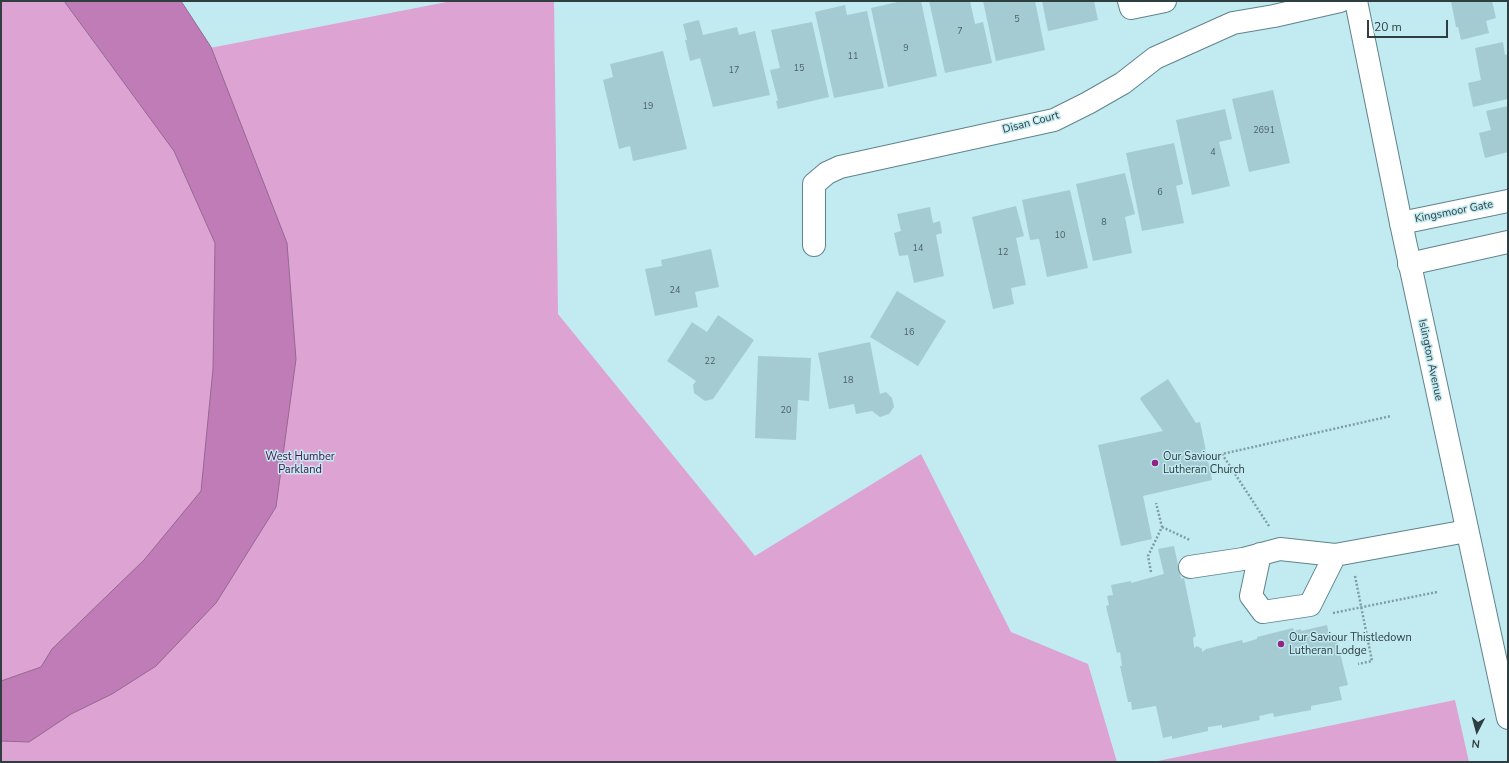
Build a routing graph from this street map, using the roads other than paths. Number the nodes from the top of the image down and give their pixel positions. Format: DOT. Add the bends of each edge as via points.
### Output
graph roads {
  1 [pos="1129,1"];
  2 [pos="1165,1"];
  3 [pos="1340,1"];
  4 [pos="1356,1"];
  5 [pos="1508,201"];
  6 [pos="1401,223"];
  7 [pos="1508,242"];
  8 [pos="814,245"];
  9 [pos="1410,264"];
  10 [pos="1468,531"];
  11 [pos="1343,553"];
  12 [pos="1260,554"];
  13 [pos="1190,567"];
  14 [pos="1508,718"];
  1 -- 2 [label="street" via="1131,8"];
  3 -- 8 [label="street, Disan Court" via="1233,23 1155,58 1123,83 1054,120 840,167 827,173 814,184"];
  4 -- 6 [label="street, Islington Avenue"];
  5 -- 6 [label="street, Kingsmoor Gate"];
  6 -- 9 [label="street, Islington Avenue"];
  7 -- 9 [label="street"];
  9 -- 10 [label="street, Islington Avenue"];
  10 -- 11 [label="street"];
  10 -- 14 [label="street, Islington Avenue"];
  11 -- 12 [label="street" via="1280,549"];
  11 -- 12 [label="street" via="1310,605 1263,612 1252,596"];
  12 -- 13 [label="street"];
}
